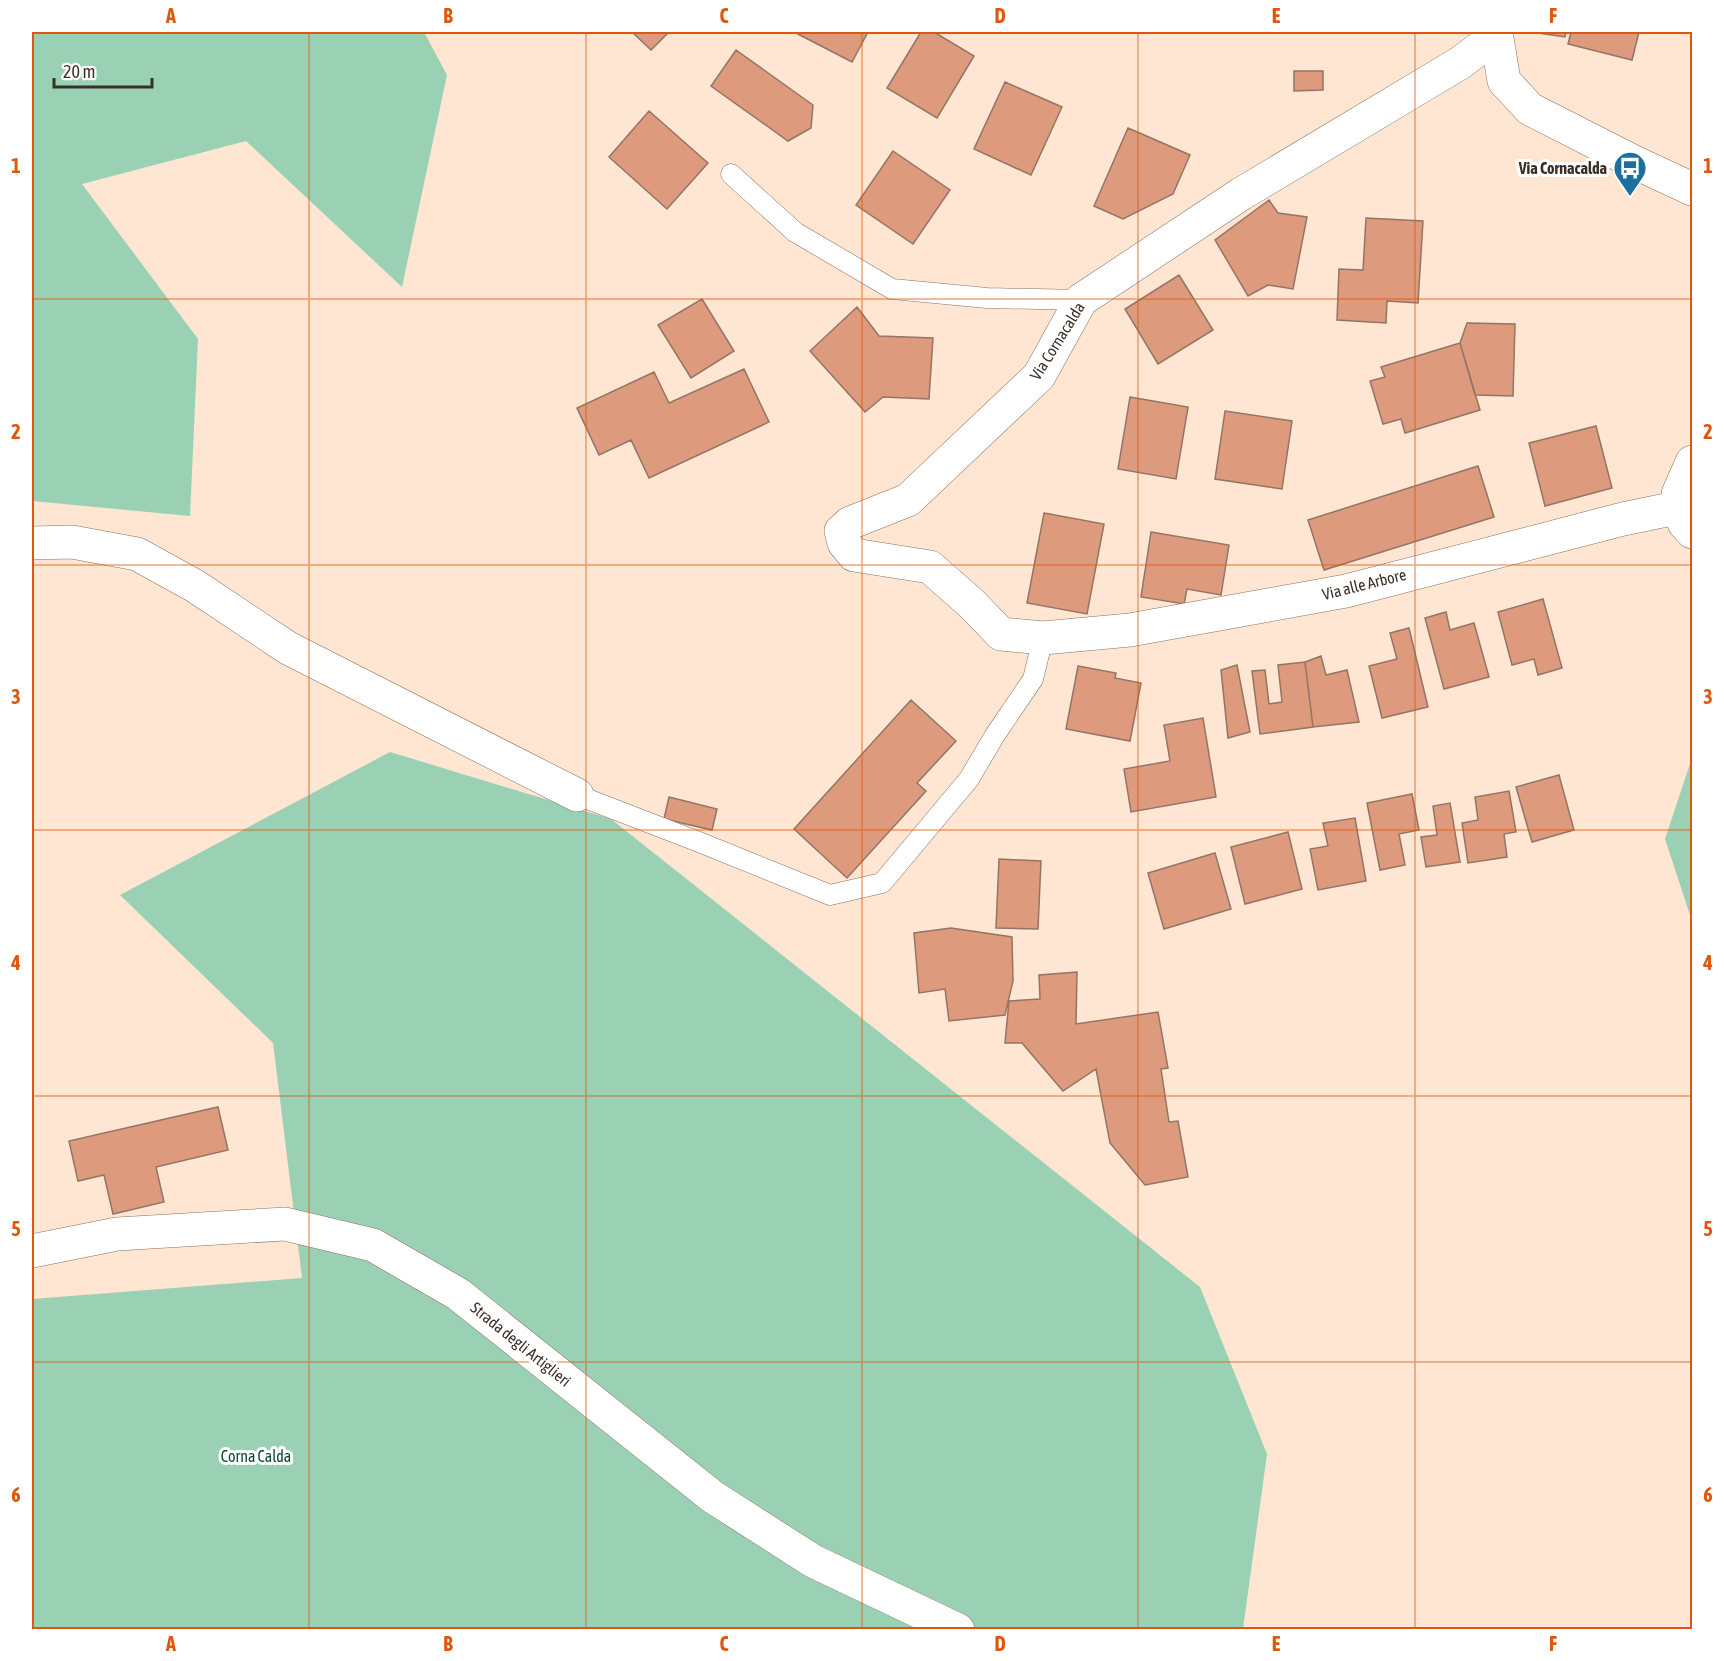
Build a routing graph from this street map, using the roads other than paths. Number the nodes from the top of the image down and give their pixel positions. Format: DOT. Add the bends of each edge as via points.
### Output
graph roads {
  1 [pos="1496,34"];
  2 [pos="731,174"];
  3 [pos="1692,189"];
  4 [pos="1081,300"];
  5 [pos="1692,462"];
  6 [pos="1687,519"];
  7 [pos="32,543"];
  8 [pos="1043,638"];
  9 [pos="577,795"];
  10 [pos="32,1251"];
  11 [pos="958,1629"];
  1 -- 3 [label="street" via="1504,81 1530,109"];
  1 -- 4 [label="street, Via Cornacalda" via="1460,63 1240,194"];
  2 -- 4 [label="lane" via="795,231 892,289 987,298"];
  4 -- 8 [label="street, Via Cornacalda" via="1031,384 908,500 850,523 841,531 844,543 854,555 930,567 1001,634"];
  5 -- 6 [label="street" via="1678,494"];
  6 -- 8 [label="street, Via alle Arbore" via="1623,519 1346,591 1130,630"];
  7 -- 9 [label="street" via="72,542 137,554 195,586 288,648"];
  8 -- 9 [label="lane" via="1033,679 969,779 882,883 830,895"];
  10 -- 11 [label="street, Strada degli Artiglieri" via="117,1234 285,1224 373,1245 458,1294 712,1497 813,1561"];
}
